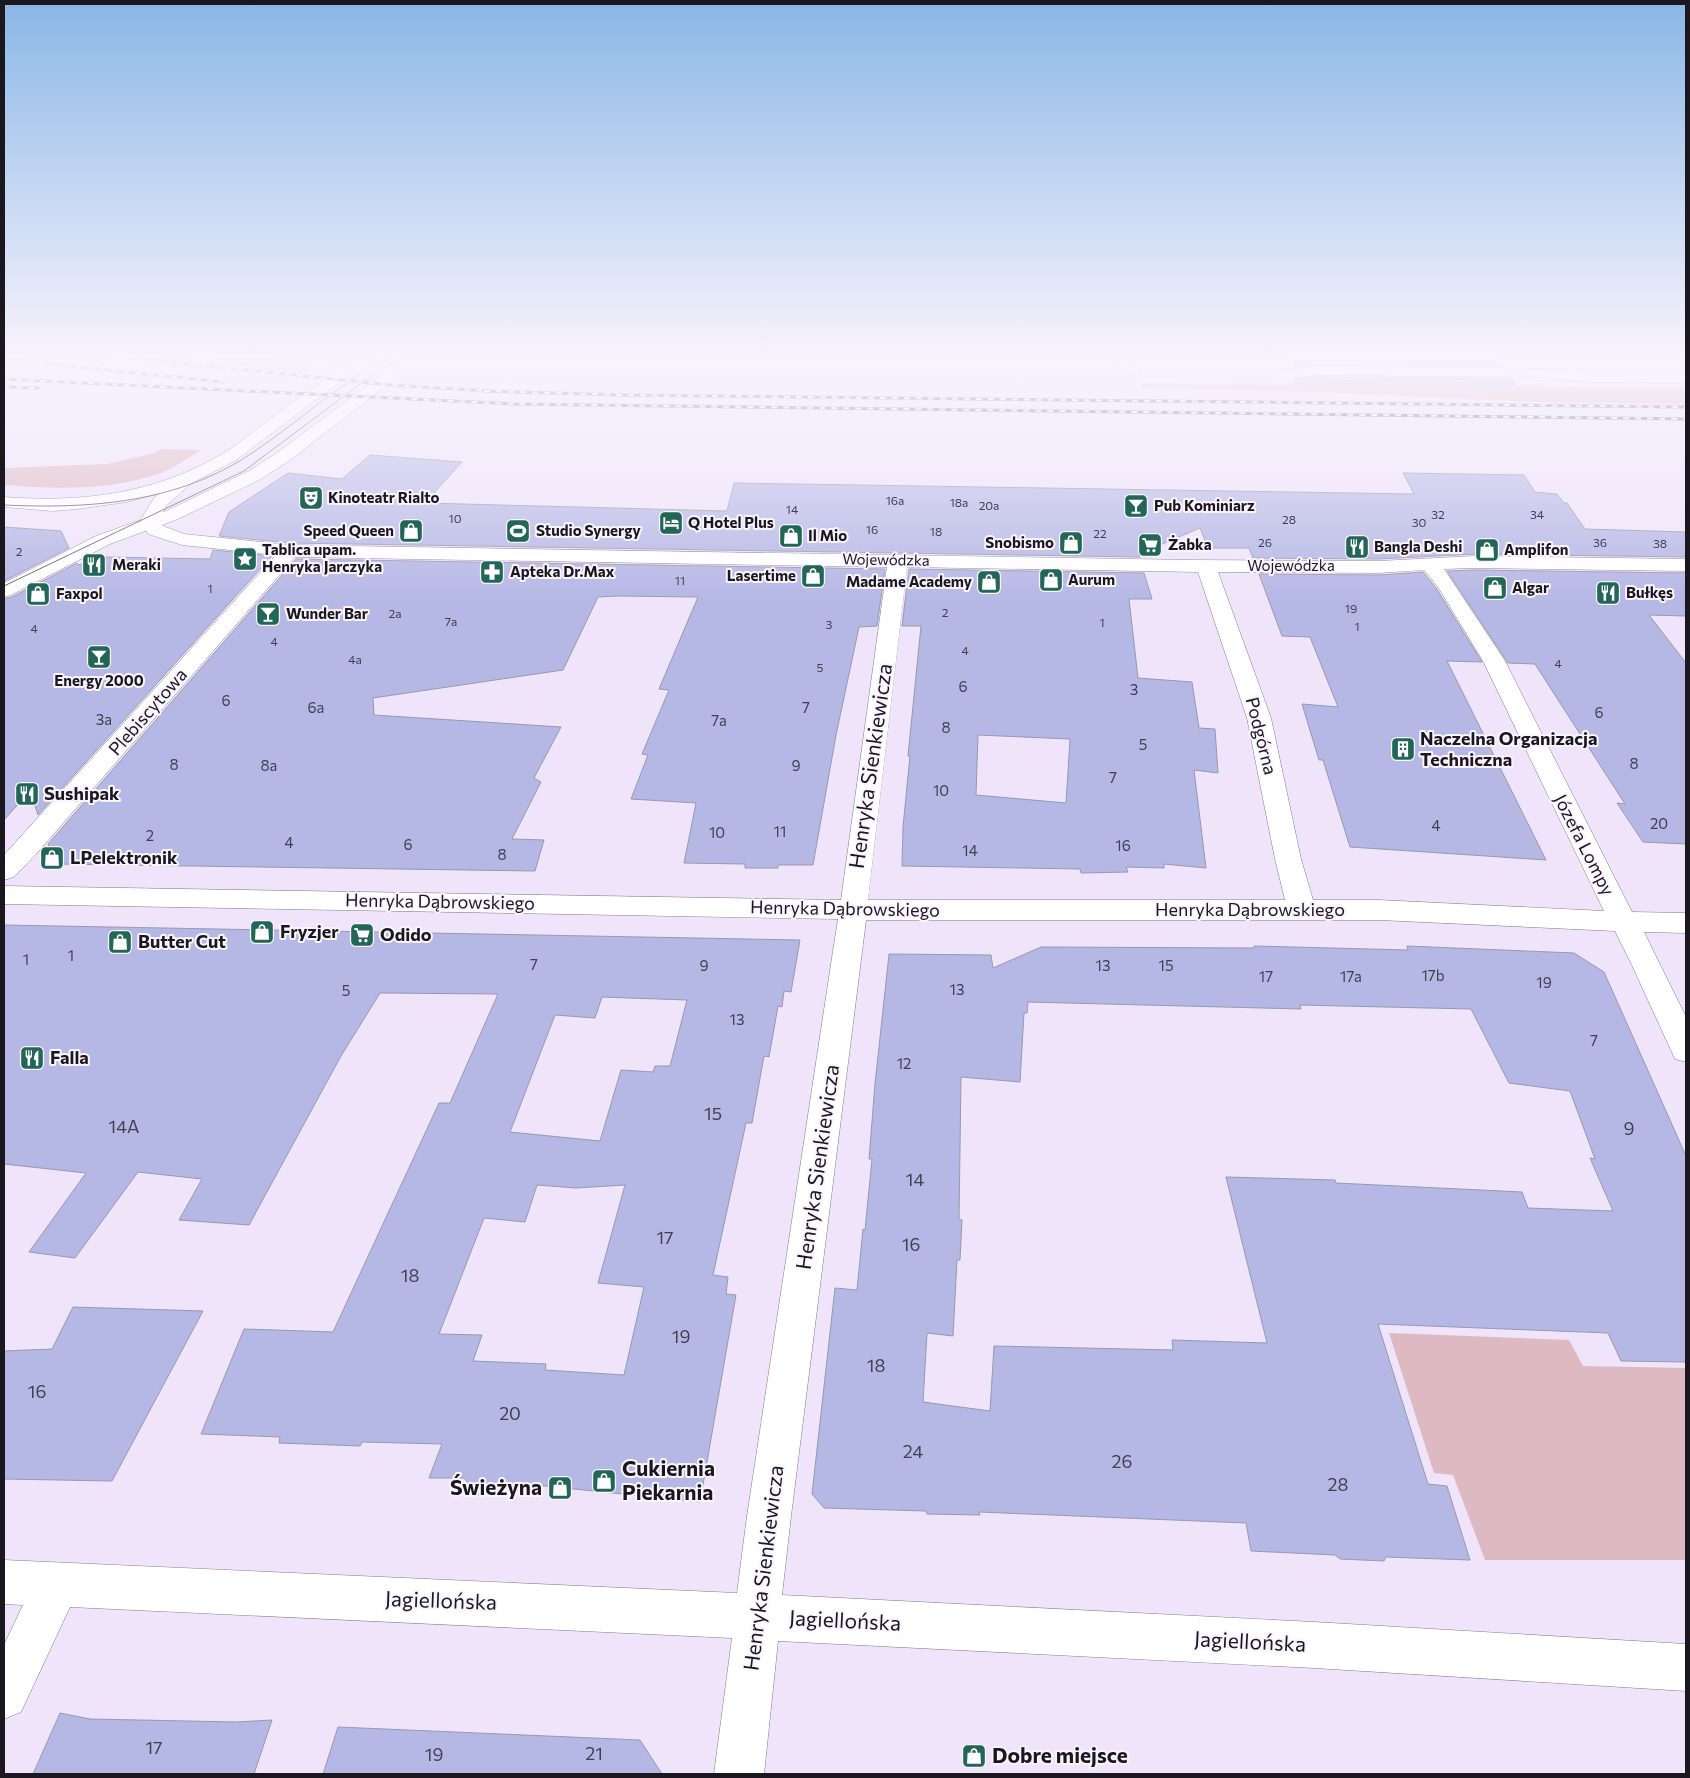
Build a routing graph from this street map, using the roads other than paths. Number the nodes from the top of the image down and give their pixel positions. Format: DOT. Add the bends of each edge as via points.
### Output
graph roads {
  1 [pos="256,437"];
  2 [pos="309,437"];
  3 [pos="187,479"];
  4 [pos="4,502"];
  5 [pos="36,504"];
  6 [pos="151,522"];
  7 [pos="104,540"];
  8 [pos="290,551"];
  9 [pos="898,560"];
  10 [pos="1430,565"];
  11 [pos="1686,565"];
  12 [pos="1206,566"];
  13 [pos="4,591"];
  14 [pos="4,871"];
  15 [pos="4,895"];
  16 [pos="853,910"];
  17 [pos="1302,910"];
  18 [pos="1625,922"];
  19 [pos="1686,923"];
  20 [pos="1686,1050"];
  21 [pos="4,1582"];
  22 [pos="57,1585"];
  23 [pos="758,1617"];
  24 [pos="1686,1668"];
  25 [pos="4,1695"];
  26 [pos="739,1774"];
  1 -- 3 [label="street" via="230,456"];
  2 -- 6 [label="street" via="255,476"];
  3 -- 5 [label="street" via="127,497 76,504"];
  3 -- 6 [label="street" via="154,510"];
  4 -- 5 [label="street"];
  5 -- 7 [label="street" via="73,508 109,519 116,526"];
  6 -- 7 [label="street"];
  6 -- 8 [label="street, Wojewódzka" via="155,530 182,539"];
  7 -- 13 [label="street"];
  8 -- 9 [label="street, Wojewódzka"];
  8 -- 14 [label="street, Plebiscytowa"];
  9 -- 12 [label="street, Wojewódzka"];
  9 -- 16 [label="street, Henryka Sienkiewicza"];
  10 -- 11 [label="street, Wojewódzka" via="1474,562"];
  10 -- 12 [label="street, Wojewódzka"];
  10 -- 18 [label="street, Józefa Lompy" via="1494,661 1604,887"];
  12 -- 17 [label="street, Podgórna" via="1259,718 1288,859"];
  15 -- 16 [label="street, Henryka Dąbrowskiego"];
  16 -- 17 [label="street, Henryka Dąbrowskiego"];
  16 -- 23 [label="street, Henryka Sienkiewicza" via="769,1516"];
  17 -- 18 [label="street, Henryka Dąbrowskiego" via="1379,910"];
  18 -- 19 [label="street, Henryka Dąbrowskiego"];
  18 -- 20 [label="street, Józefa Lompy"];
  21 -- 22 [label="street, Jagiellońska"];
  22 -- 23 [label="street, Jagiellońska"];
  22 -- 25 [label="street"];
  23 -- 24 [label="street, Jagiellońska"];
  23 -- 26 [label="street, Henryka Sienkiewicza"];
}
